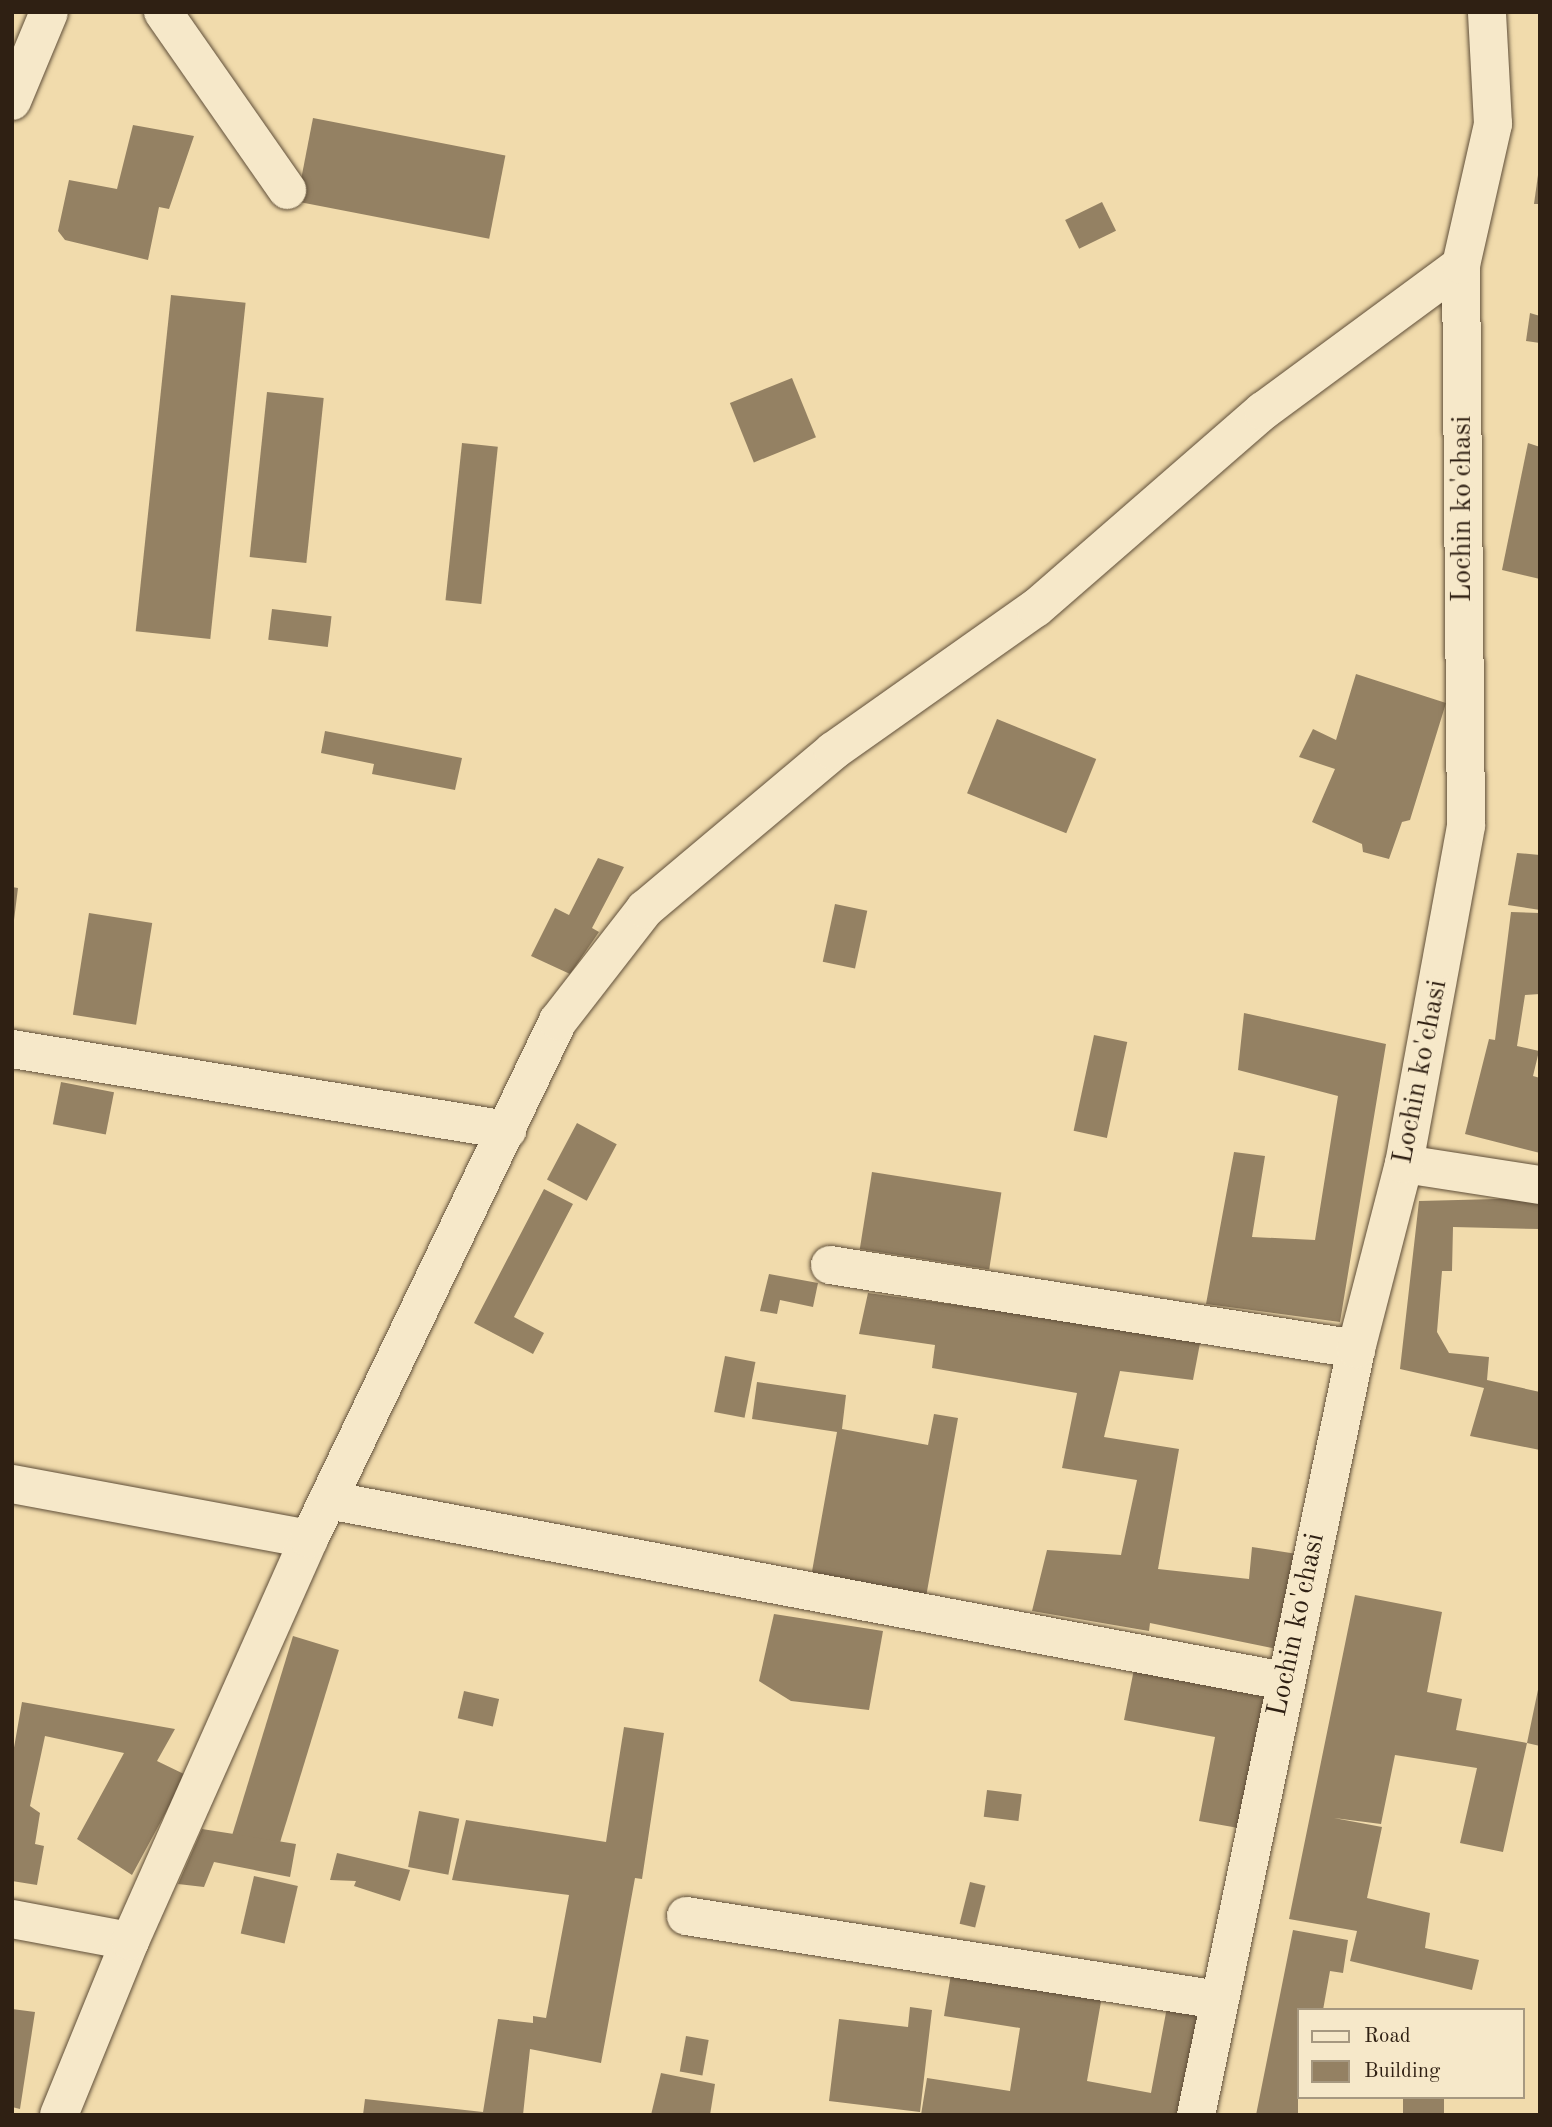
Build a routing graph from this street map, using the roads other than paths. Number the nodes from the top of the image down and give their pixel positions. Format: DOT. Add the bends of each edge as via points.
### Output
graph roads {
  1 [pos="49,12"];
  2 [pos="163,12"];
  3 [pos="1487,12"];
  4 [pos="12,101"];
  5 [pos="286,190"];
  6 [pos="1461,265"];
  7 [pos="12,1049"];
  8 [pos="507,1130"];
  9 [pos="1404,1164"];
  10 [pos="1540,1185"];
  11 [pos="830,1265"];
  12 [pos="1356,1349"];
  13 [pos="12,1484"];
  14 [pos="328,1500"];
  15 [pos="309,1539"];
  16 [pos="1284,1681"];
  17 [pos="686,1916"];
  18 [pos="12,1919"];
  19 [pos="130,1941"];
  20 [pos="1219,2000"];
  21 [pos="59,2115"];
  22 [pos="1196,2115"];
  1 -- 4 [label="street"];
  2 -- 5 [label="street"];
  3 -- 6 [label="street, Lochin ko'chasi" via="1493,124"];
  6 -- 8 [label="street" via="1263,411 1037,608 833,751 645,909 558,1021"];
  6 -- 9 [label="street, Lochin ko'chasi" via="1466,826"];
  7 -- 8 [label="street"];
  8 -- 14 [label="street"];
  9 -- 10 [label="street"];
  9 -- 12 [label="street, Lochin ko'chasi"];
  11 -- 12 [label="street"];
  12 -- 16 [label="street, Lochin ko'chasi"];
  13 -- 15 [label="street"];
  14 -- 15 [label="street"];
  14 -- 16 [label="street"];
  15 -- 19 [label="street"];
  16 -- 20 [label="street, Lochin ko'chasi"];
  17 -- 20 [label="street"];
  18 -- 19 [label="street"];
  19 -- 21 [label="street"];
  20 -- 22 [label="street, Lochin ko'chasi"];
}
